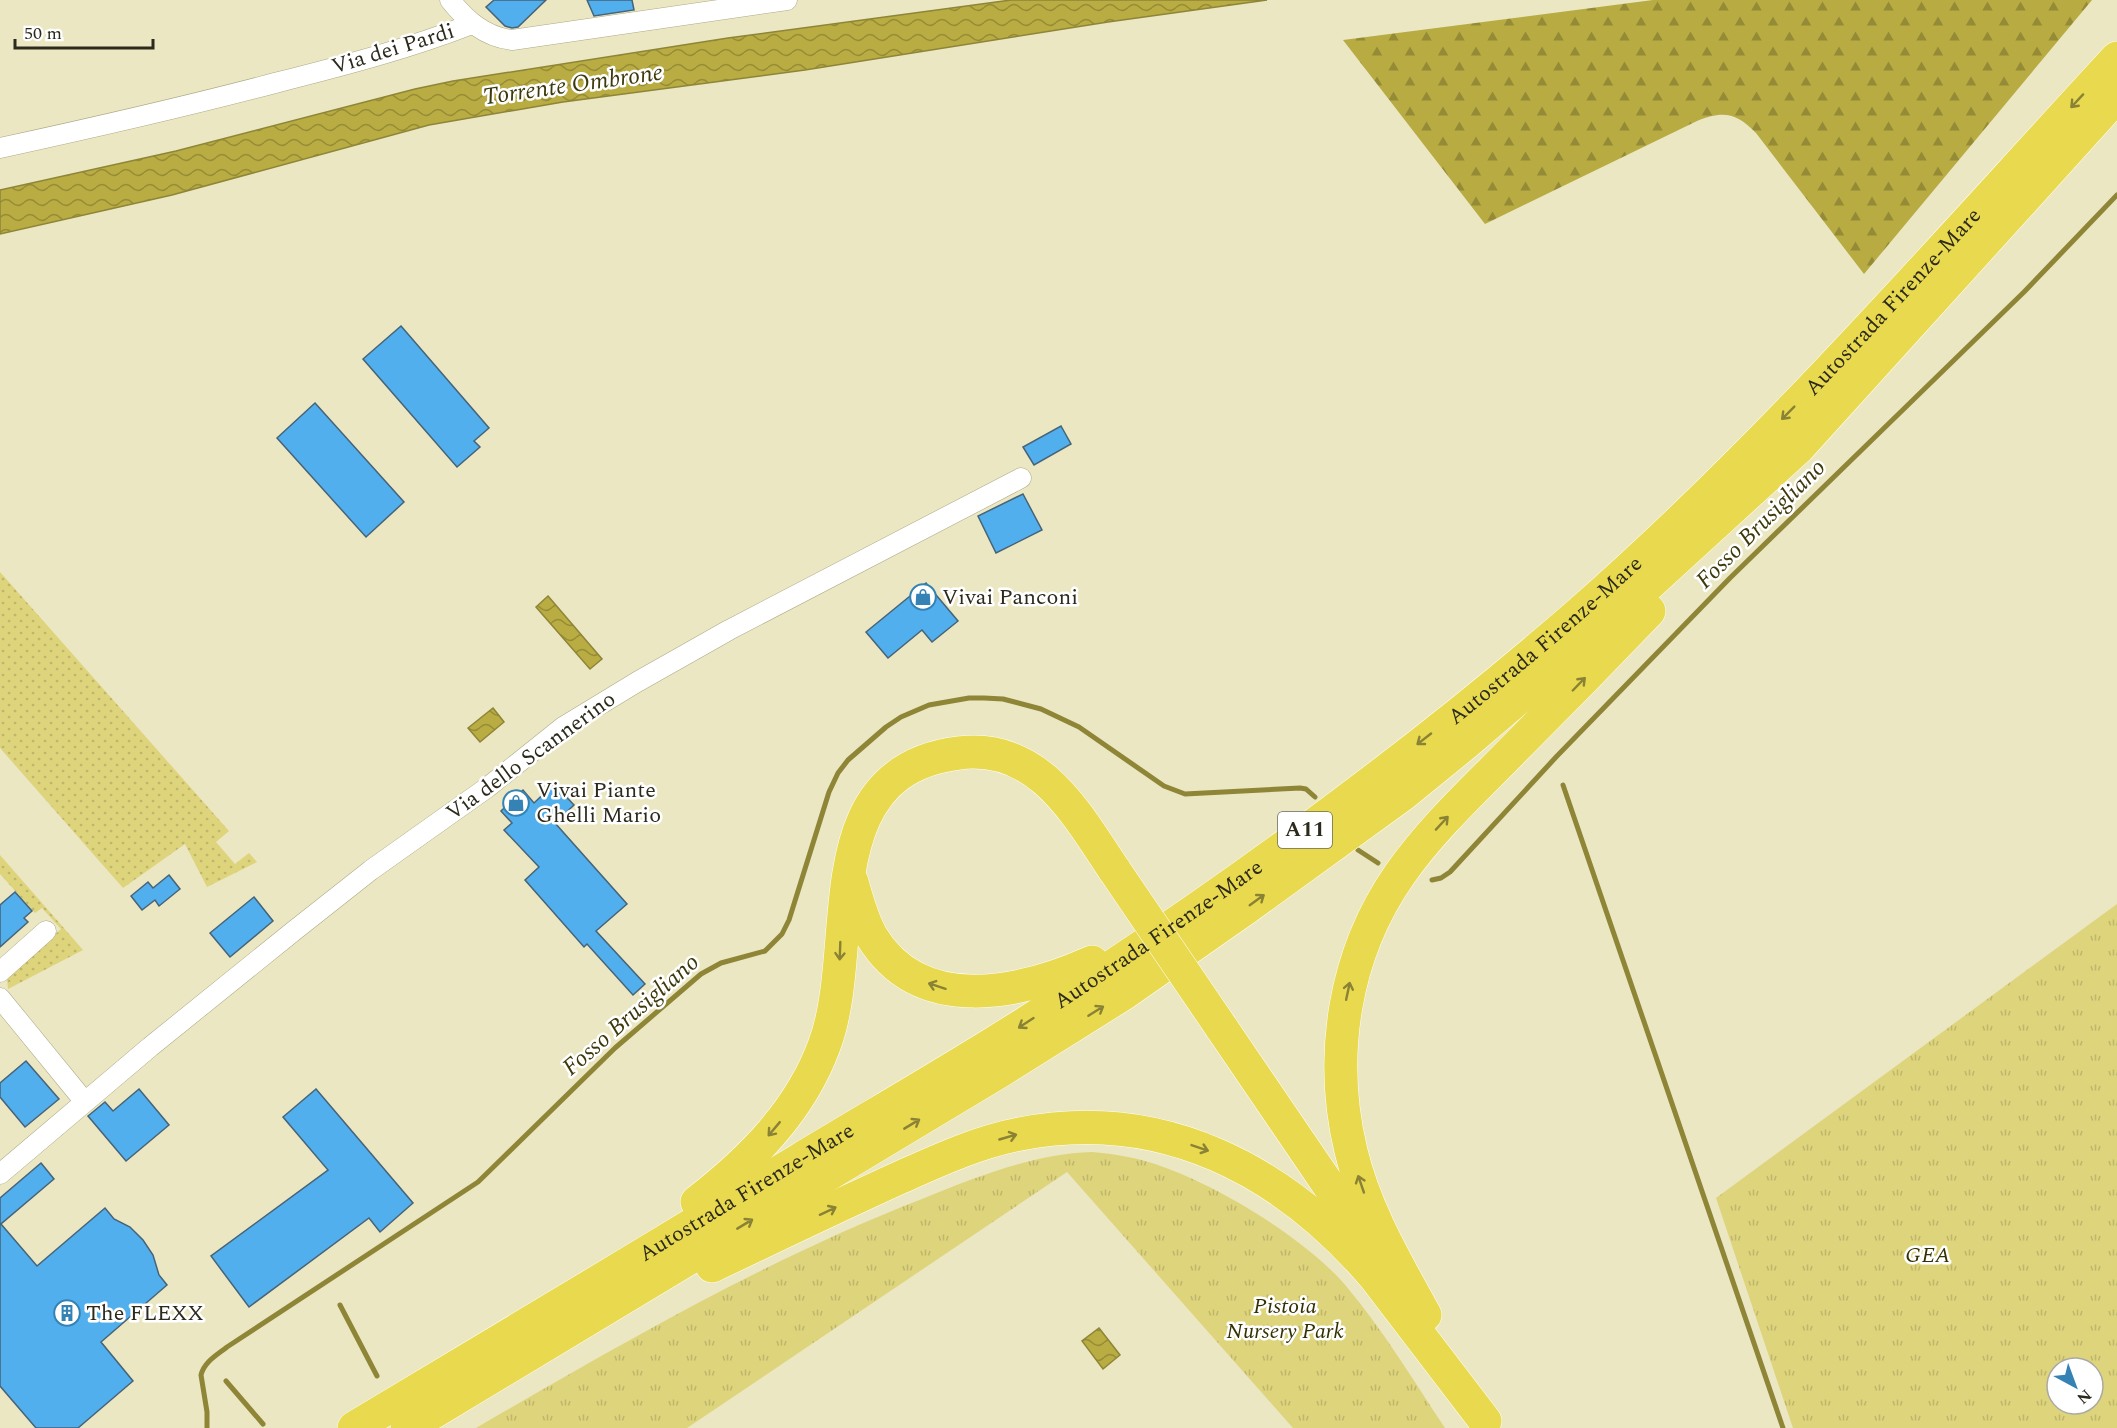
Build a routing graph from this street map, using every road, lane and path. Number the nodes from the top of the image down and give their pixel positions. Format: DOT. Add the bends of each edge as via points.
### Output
graph roads {
  1 [pos="450,0"];
  2 [pos="787,0"];
  3 [pos="472,24"];
  4 [pos="2117,58"];
  5 [pos="2117,96"];
  6 [pos="0,148"];
  7 [pos="1799,447"];
  8 [pos="1021,478"];
  9 [pos="849,872"];
  10 [pos="1212,897"];
  11 [pos="46,931"];
  12 [pos="0,972"];
  13 [pos="0,998"];
  14 [pos="85,1102"];
  15 [pos="0,1174"];
  16 [pos="468,1376"];
  17 [pos="1488,1425"];
  18 [pos="354,1428"];
  19 [pos="407,1428"];
  1 -- 3 [label="street"];
  2 -- 3 [label="street, Via dei Pardi" via="512,40 490,35"];
  3 -- 6 [label="street, Via dei Pardi" via="364,60"];
  4 -- 10 [label="highway, Autostrada Firenze-Mare / A11, one-way" via="1812,389 1616,580 1446,723"];
  5 -- 7 [label="highway, Autostrada Firenze-Mare / A11"];
  16 -- 7 [label="highway, Autostrada Firenze-Mare / A11, one-way" via="1000,1071 1124,994 1402,795 1613,617"];
  17 -- 7 [label="highway, one-way" via="1390,1252 1351,1152 1341,1061 1347,996 1354,969 1383,901 1430,836 1710,547"];
  8 -- 14 [label="street, Via dello Scannerino" via="729,630 571,722 353,884"];
  10 -- 9 [label="highway, one-way" via="1103,956 1049,980 995,992 962,991 918,979 891,960 866,925"];
  9 -- 16 [label="highway, one-way" via="831,1025 812,1074 786,1115 741,1166"];
  9 -- 17 [label="highway, bridge" via="861,824 884,789 912,767 947,754 991,754 1014,760 1048,781 1067,800 1357,1225"];
  10 -- 16 [label="highway, Autostrada Firenze-Mare / A11, one-way" via="993,1044"];
  11 -- 12 [label="street"];
  13 -- 14 [label="street"];
  14 -- 15 [label="street, Via dello Scannerino"];
  16 -- 17 [label="highway, one-way" via="939,1160 1018,1134 1074,1127 1111,1128 1146,1132 1214,1153 1281,1189 1309,1209 1362,1262"];
  16 -- 18 [label="highway, Autostrada Firenze-Mare / A11"];
  16 -- 19 [label="highway, Autostrada Firenze-Mare / A11"];
}
